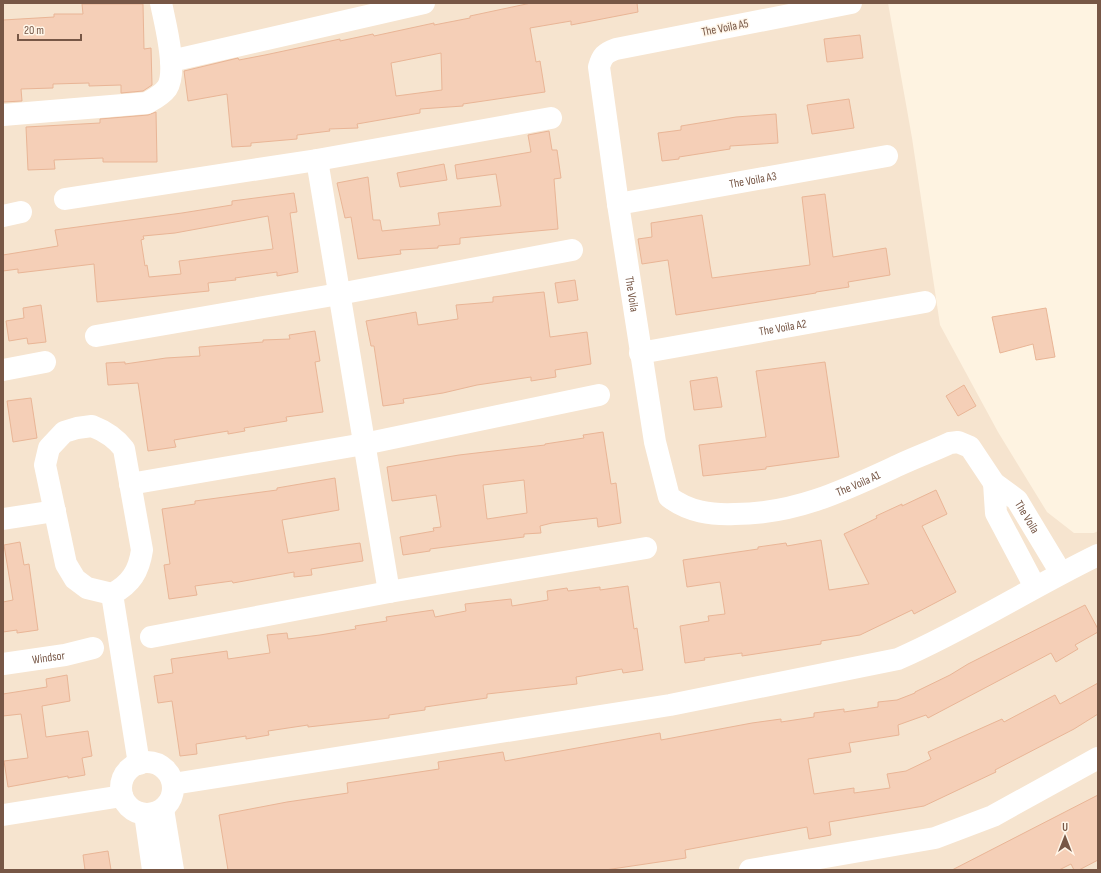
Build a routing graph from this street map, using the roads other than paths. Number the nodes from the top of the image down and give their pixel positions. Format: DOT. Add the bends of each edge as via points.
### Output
graph roads {
  1 [pos="162,3"];
  2 [pos="424,3"];
  3 [pos="851,3"];
  4 [pos="601,58"];
  5 [pos="171,61"];
  6 [pos="3,115"];
  7 [pos="550,118"];
  8 [pos="887,156"];
  9 [pos="317,160"];
  10 [pos="66,199"];
  11 [pos="618,204"];
  12 [pos="572,250"];
  13 [pos="339,294"];
  14 [pos="925,302"];
  15 [pos="96,336"];
  16 [pos="640,353"];
  17 [pos="45,362"];
  18 [pos="3,370"];
  19 [pos="599,395"];
  20 [pos="364,444"];
  21 [pos="994,483"];
  22 [pos="130,484"];
  23 [pos="55,511"];
  24 [pos="698,512"];
  25 [pos="3,520"];
  26 [pos="646,548"];
  27 [pos="1098,555"];
  28 [pos="1061,573"];
  29 [pos="1035,587"];
  30 [pos="389,592"];
  31 [pos="112,594"];
  32 [pos="151,638"];
  33 [pos="93,648"];
  34 [pos="3,664"];
  35 [pos="1098,758"];
  36 [pos="138,764"];
  37 [pos="173,784"];
  38 [pos="122,796"];
  39 [pos="154,812"];
  40 [pos="3,815"];
  41 [pos="153,870"];
  42 [pos="172,870"];
  43 [pos="750,870"];
  1 -- 5 [label="street"];
  2 -- 5 [label="street"];
  3 -- 4 [label="street, The Voila A5" via="616,49 607,52"];
  4 -- 11 [label="street, The Voila" via="599,67"];
  5 -- 6 [label="street" via="171,78 167,87 159,96 147,103"];
  7 -- 9 [label="street"];
  8 -- 11 [label="street, The Voila A3"];
  9 -- 10 [label="street"];
  9 -- 13 [label="street"];
  11 -- 16 [label="street, The Voila"];
  12 -- 13 [label="street"];
  13 -- 15 [label="street"];
  13 -- 20 [label="street"];
  14 -- 16 [label="street, The Voila A2"];
  16 -- 24 [label="street, The Voila" via="655,442 669,497 680,505"];
  17 -- 18 [label="street"];
  19 -- 20 [label="street"];
  20 -- 22 [label="street"];
  20 -- 30 [label="street"];
  21 -- 24 [label="street, The Voila A1" via="970,447 958,442 950,443 869,480 805,505 754,514 723,515"];
  21 -- 28 [label="street, The Voila" via="1017,500"];
  21 -- 29 [label="street, The Voila" via="996,512"];
  22 -- 23 [label="street" via="124,449 118,440 92,426 64,432 49,448 45,465"];
  22 -- 31 [label="street" via="142,550 140,564 125,587"];
  23 -- 25 [label="street"];
  23 -- 31 [label="street" via="66,564 75,579 87,588"];
  26 -- 30 [label="street"];
  27 -- 28 [label="street"];
  28 -- 29 [label="street"];
  29 -- 37 [label="street" via="927,646 898,659 872,665 670,704"];
  30 -- 32 [label="street"];
  31 -- 36 [label="street"];
  33 -- 34 [label="street, Windsor"];
  35 -- 43 [label="street" via="993,816 935,838"];
  36 -- 37 [label="street" via="156,764 170,775"];
  36 -- 38 [label="street" via="124,775 120,786"];
  37 -- 39 [label="street" via="171,798"];
  38 -- 39 [label="street" via="131,809"];
  38 -- 40 [label="street"];
  39 -- 41 [label="street"];
  39 -- 42 [label="street"];
}
